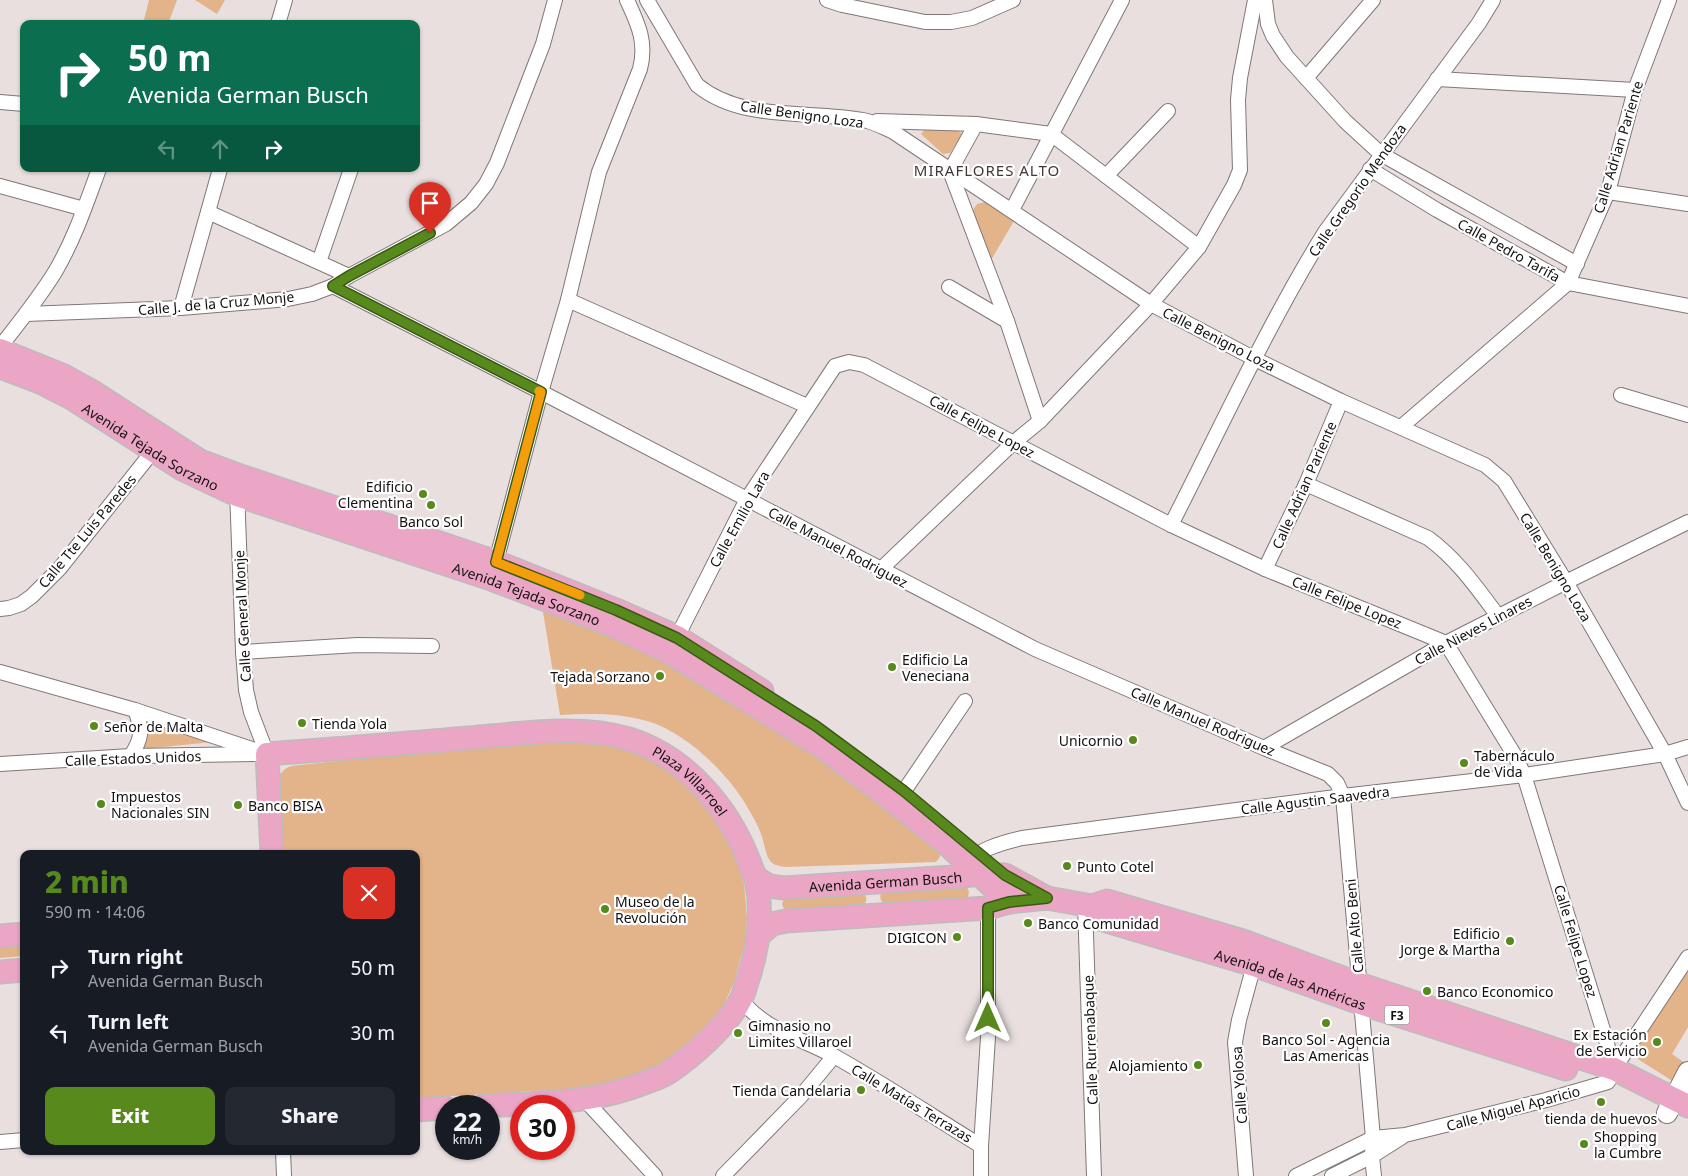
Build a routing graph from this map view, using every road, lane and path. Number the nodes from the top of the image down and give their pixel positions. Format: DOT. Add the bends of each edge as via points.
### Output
graph roads {
  1 [pos="285,0"];
  2 [pos="555,0"];
  3 [pos="627,0"];
  4 [pos="647,0"];
  5 [pos="828,0"];
  6 [pos="1013,0"];
  7 [pos="1122,0"];
  8 [pos="1255,0"];
  9 [pos="1265,0"];
  10 [pos="1373,0"];
  11 [pos="1493,0"];
  12 [pos="1669,0"];
  13 [pos="279,20"];
  14 [pos="1306,78"];
  15 [pos="1437,79"];
  16 [pos="1635,90"];
  17 [pos="0,102"];
  18 [pos="20,104"];
  19 [pos="1168,111"];
  20 [pos="864,121"];
  21 [pos="976,124"];
  22 [pos="1051,134"];
  23 [pos="1381,154"];
  24 [pos="950,170"];
  25 [pos="1370,170"];
  26 [pos="99,172"];
  27 [pos="219,172"];
  28 [pos="349,172"];
  29 [pos="1106,176"];
  30 [pos="0,186"];
  31 [pos="1608,192"];
  32 [pos="1688,204"];
  33 [pos="84,209"];
  34 [pos="1012,210"];
  35 [pos="208,212"];
  36 [pos="1199,247"];
  37 [pos="319,262"];
  38 [pos="1577,264"];
  39 [pos="349,276"];
  40 [pos="1568,283"];
  41 [pos="333,286"];
  42 [pos="949,287"];
  43 [pos="568,300"];
  44 [pos="1150,304"];
  45 [pos="1688,306"];
  46 [pos="181,308"];
  47 [pos="26,314"];
  48 [pos="1007,321"];
  49 [pos="0,348"];
  50 [pos="1255,359"];
  51 [pos="835,366"];
  52 [pos="0,367"];
  53 [pos="541,392"];
  54 [pos="1621,395"];
  55 [pos="1341,401"];
  56 [pos="807,406"];
  57 [pos="1688,415"];
  58 [pos="1040,420"];
  59 [pos="1401,427"];
  60 [pos="1013,443"];
  61 [pos="159,445"];
  62 [pos="1306,484"];
  63 [pos="236,485"];
  64 [pos="747,499"];
  65 [pos="1688,522"];
  66 [pos="1171,525"];
  67 [pos="881,569"];
  68 [pos="1266,569"];
  69 [pos="493,570"];
  70 [pos="1566,582"];
  71 [pos="0,609"];
  72 [pos="1498,616"];
  73 [pos="1446,643"];
  74 [pos="673,645"];
  75 [pos="432,646"];
  76 [pos="243,652"];
  77 [pos="0,672"];
  78 [pos="965,701"];
  79 [pos="135,710"];
  80 [pos="1688,747"];
  81 [pos="1264,748"];
  82 [pos="267,754"];
  83 [pos="1665,754"];
  84 [pos="131,756"];
  85 [pos="0,764"];
  86 [pos="1524,775"];
  87 [pos="1343,796"];
  88 [pos="900,797"];
  89 [pos="1688,803"];
  90 [pos="272,850"];
  91 [pos="970,866"];
  92 [pos="756,878"];
  93 [pos="872,882"];
  94 [pos="1047,898"];
  95 [pos="1009,902"];
  96 [pos="1089,905"];
  97 [pos="988,908"];
  98 [pos="875,915"];
  99 [pos="20,934"];
  100 [pos="759,935"];
  101 [pos="0,936"];
  102 [pos="1688,957"];
  103 [pos="1254,965"];
  104 [pos="20,970"];
  105 [pos="0,972"];
  106 [pos="1360,994"];
  107 [pos="741,999"];
  108 [pos="834,1056"];
  109 [pos="1688,1072"];
  110 [pos="1611,1076"];
  111 [pos="585,1100"];
  112 [pos="500,1105"];
  113 [pos="1676,1106"];
  114 [pos="435,1109"];
  115 [pos="420,1110"];
  116 [pos="1688,1123"];
  117 [pos="1405,1136"];
  118 [pos="1373,1138"];
  119 [pos="20,1140"];
  120 [pos="0,1142"];
  121 [pos="981,1146"];
  122 [pos="283,1155"];
  123 [pos="1372,1156"];
  124 [pos="284,1176"];
  125 [pos="655,1176"];
  126 [pos="723,1176"];
  127 [pos="981,1176"];
  128 [pos="1094,1176"];
  129 [pos="1246,1176"];
  130 [pos="1296,1176"];
  131 [pos="1332,1176"];
  132 [pos="1374,1176"];
  1 -- 13 [label="street"];
  2 -- 39 [label="street, Calle J. de la Cruz Monje" via="543,44 486,184 471,203 446,224"];
  3 -- 43 [label="street" via="643,43 643,55 599,172"];
  4 -- 20 [label="street, Calle Benigno Loza" via="697,85 709,95 749,109"];
  5 -- 6 [label="street" via="925,22 972,18"];
  7 -- 22 [label="street"];
  8 -- 36 [label="street" via="1238,100 1240,170"];
  9 -- 14 [label="street" via="1273,36"];
  10 -- 14 [label="street"];
  11 -- 15 [label="street, Calle Gregorio Mendoza"];
  12 -- 16 [label="street, Calle Adrian Pariente"];
  14 -- 23 [label="street"];
  15 -- 16 [label="street"];
  15 -- 23 [label="street, Calle Gregorio Mendoza"];
  16 -- 31 [label="street, Calle Adrian Pariente"];
  17 -- 18 [label="street"];
  19 -- 29 [label="street"];
  20 -- 21 [label="street"];
  20 -- 24 [label="street, Calle Benigno Loza" via="892,131"];
  21 -- 22 [label="street"];
  21 -- 24 [label="street"];
  22 -- 29 [label="street"];
  22 -- 34 [label="street"];
  23 -- 25 [label="street, Calle Gregorio Mendoza"];
  23 -- 38 [label="street"];
  24 -- 34 [label="street, Calle Benigno Loza"];
  24 -- 48 [label="street"];
  25 -- 40 [label="street, Calle Pedro Tarifa"];
  25 -- 50 [label="street, Calle Gregorio Mendoza" via="1306,262"];
  26 -- 33 [label="street"];
  27 -- 35 [label="street"];
  28 -- 37 [label="street"];
  29 -- 36 [label="street"];
  30 -- 33 [label="street"];
  31 -- 32 [label="street"];
  31 -- 38 [label="street, Calle Adrian Pariente"];
  33 -- 47 [label="street" via="55,272"];
  34 -- 44 [label="street, Calle Benigno Loza"];
  35 -- 37 [label="street"];
  35 -- 46 [label="street"];
  36 -- 44 [label="street"];
  37 -- 39 [label="street"];
  38 -- 40 [label="street, Calle Adrian Pariente"];
  39 -- 41 [label="street, Calle J. de la Cruz Monje"];
  40 -- 45 [label="street, Calle Pedro Tarifa"];
  40 -- 59 [label="street, Calle Adrian Pariente"];
  41 -- 46 [label="street, Calle J. de la Cruz Monje" via="288,299"];
  41 -- 53 [label="street, Calle Manuel Rodriguez"];
  42 -- 48 [label="street"];
  43 -- 53 [label="street"];
  43 -- 56 [label="street"];
  44 -- 50 [label="street, Calle Benigno Loza"];
  44 -- 58 [label="street"];
  46 -- 47 [label="street, Calle J. de la Cruz Monje"];
  47 -- 49 [label="street"];
  48 -- 58 [label="street"];
  49 -- 61 [label="main road, Avenida Tejada Sorzano" via="85,387"];
  50 -- 55 [label="street, Calle Benigno Loza"];
  50 -- 66 [label="street, Calle Gregorio Mendoza"];
  51 -- 56 [label="street, Calle Emilio Lara"];
  51 -- 60 [label="street, Calle Felipe Lopez" via="849,362 864,365"];
  52 -- 61 [label="main road, Avenida Tejada Sorzano" via="40,382"];
  53 -- 64 [label="street, Calle Manuel Rodriguez"];
  53 -- 69 [label="street"];
  54 -- 57 [label="street"];
  55 -- 59 [label="street, Calle Benigno Loza"];
  55 -- 62 [label="street, Calle Adrian Pariente"];
  56 -- 64 [label="street, Calle Emilio Lara"];
  58 -- 60 [label="street"];
  59 -- 70 [label="street, Calle Benigno Loza" via="1484,465 1504,481"];
  60 -- 66 [label="street, Calle Felipe Lopez"];
  60 -- 67 [label="street"];
  61 -- 63 [label="main road, Avenida Tejada Sorzano" via="200,461"];
  61 -- 71 [label="street, Calle Tte Luis Paredes" via="60,568 21,604"];
  62 -- 68 [label="street, Calle Adrian Pariente"];
  62 -- 72 [label="street" via="1428,538 1456,561"];
  63 -- 69 [label="main road, Avenida Tejada Sorzano"];
  63 -- 76 [label="street, Calle General Monje"];
  64 -- 67 [label="street, Calle Manuel Rodriguez"];
  64 -- 74 [label="street, Calle Emilio Lara"];
  65 -- 70 [label="street, Calle Nieves Linares"];
  66 -- 68 [label="street, Calle Felipe Lopez"];
  67 -- 81 [label="street, Calle Manuel Rodriguez" via="1035,649"];
  68 -- 73 [label="street, Calle Felipe Lopez"];
  69 -- 74 [label="main road, Avenida Tejada Sorzano" via="616,610"];
  70 -- 72 [label="street, Calle Nieves Linares"];
  70 -- 83 [label="street, Calle Benigno Loza"];
  72 -- 73 [label="street, Calle Nieves Linares"];
  73 -- 81 [label="street, Calle Nieves Linares"];
  73 -- 86 [label="street, Calle Felipe Lopez"];
  74 -- 88 [label="main road, Avenida Tejada Sorzano" via="816,726"];
  75 -- 76 [label="street" via="358,645"];
  76 -- 82 [label="street, Calle General Monje" via="251,712"];
  77 -- 79 [label="street"];
  78 -- 88 [label="street"];
  79 -- 82 [label="street"];
  79 -- 84 [label="street" via="141,732"];
  80 -- 83 [label="street, Calle Agustin Saavedra"];
  81 -- 87 [label="street, Calle Manuel Rodriguez" via="1328,774"];
  82 -- 84 [label="street, Calle Estados Unidos"];
  82 -- 90 [label="main road"];
  82 -- 92 [label="main road, Plaza Villarroel" via="568,731 600,733 630,740 681,767 712,794 740,838"];
  83 -- 86 [label="street, Calle Agustin Saavedra"];
  83 -- 89 [label="street, Calle Benigno Loza"];
  84 -- 85 [label="street, Calle Estados Unidos"];
  86 -- 87 [label="street, Calle Agustin Saavedra"];
  86 -- 110 [label="street, Calle Felipe Lopez" via="1604,1033"];
  87 -- 91 [label="street, Calle Agustin Saavedra" via="1022,838 1002,843"];
  87 -- 106 [label="street, Calle Alto Beni"];
  88 -- 91 [label="main road, Avenida Tejada Sorzano"];
  91 -- 93 [label="main road, Avenida German Busch"];
  91 -- 94 [label="main road, Avenida German Busch / F3" via="1005,875"];
  91 -- 95 [label="main road, Avenida Tejada Sorzano"];
  92 -- 93 [label="main road, Avenida German Busch" via="769,886 784,888"];
  92 -- 100 [label="main road, Plaza Villarroel"];
  93 -- 98 [label="main road"];
  94 -- 95 [label="main road, F3"];
  94 -- 96 [label="main road, Avenida de las Américas / F3"];
  95 -- 97 [label="main road"];
  96 -- 103 [label="main road, Avenida de las Américas / F3" via="1100,919"];
  96 -- 106 [label="main road, Avenida de las Américas / F3" via="1107,901 1244,941"];
  96 -- 128 [label="street, Calle Rurrenabaque"];
  97 -- 98 [label="main road"];
  97 -- 121 [label="street" via="988,1036"];
  98 -- 100 [label="main road" via="786,921 772,924"];
  99 -- 101 [label="main road"];
  100 -- 107 [label="main road, Plaza Villarroel"];
  102 -- 110 [label="street"];
  103 -- 106 [label="main road, Avenida de las Américas / F3"];
  103 -- 129 [label="street, Calle Yolosa" via="1235,1042"];
  104 -- 105 [label="main road"];
  106 -- 110 [label="main road, Avenida de las Américas / F3"];
  106 -- 118 [label="street, Calle Alto Beni"];
  107 -- 108 [label="street, Calle Matías Terrazas" via="765,1022"];
  107 -- 111 [label="main road, Plaza Villarroel" via="703,1046 667,1074 628,1090"];
  108 -- 121 [label="street, Calle Matías Terrazas"];
  108 -- 126 [label="street" via="801,1096"];
  109 -- 113 [label="street"];
  110 -- 113 [label="main road, Avenida de las Américas / F3"];
  110 -- 117 [label="street, Calle Miguel Aparicio" via="1546,1100"];
  111 -- 112 [label="main road, Plaza Villarroel"];
  111 -- 125 [label="street"];
  113 -- 116 [label="main road, Avenida de las Américas / F3"];
  114 -- 115 [label="main road"];
  117 -- 118 [label="street, Calle Miguel Aparicio"];
  117 -- 123 [label="street, Calle Miguel Aparicio"];
  118 -- 123 [label="street, Calle Alto Beni"];
  118 -- 130 [label="street, Calle Miguel Aparicio"];
  119 -- 120 [label="street"];
  121 -- 127 [label="street"];
  122 -- 124 [label="street"];
  123 -- 131 [label="street, Calle Miguel Aparicio"];
  123 -- 132 [label="street, Calle Alto Beni"];
}
